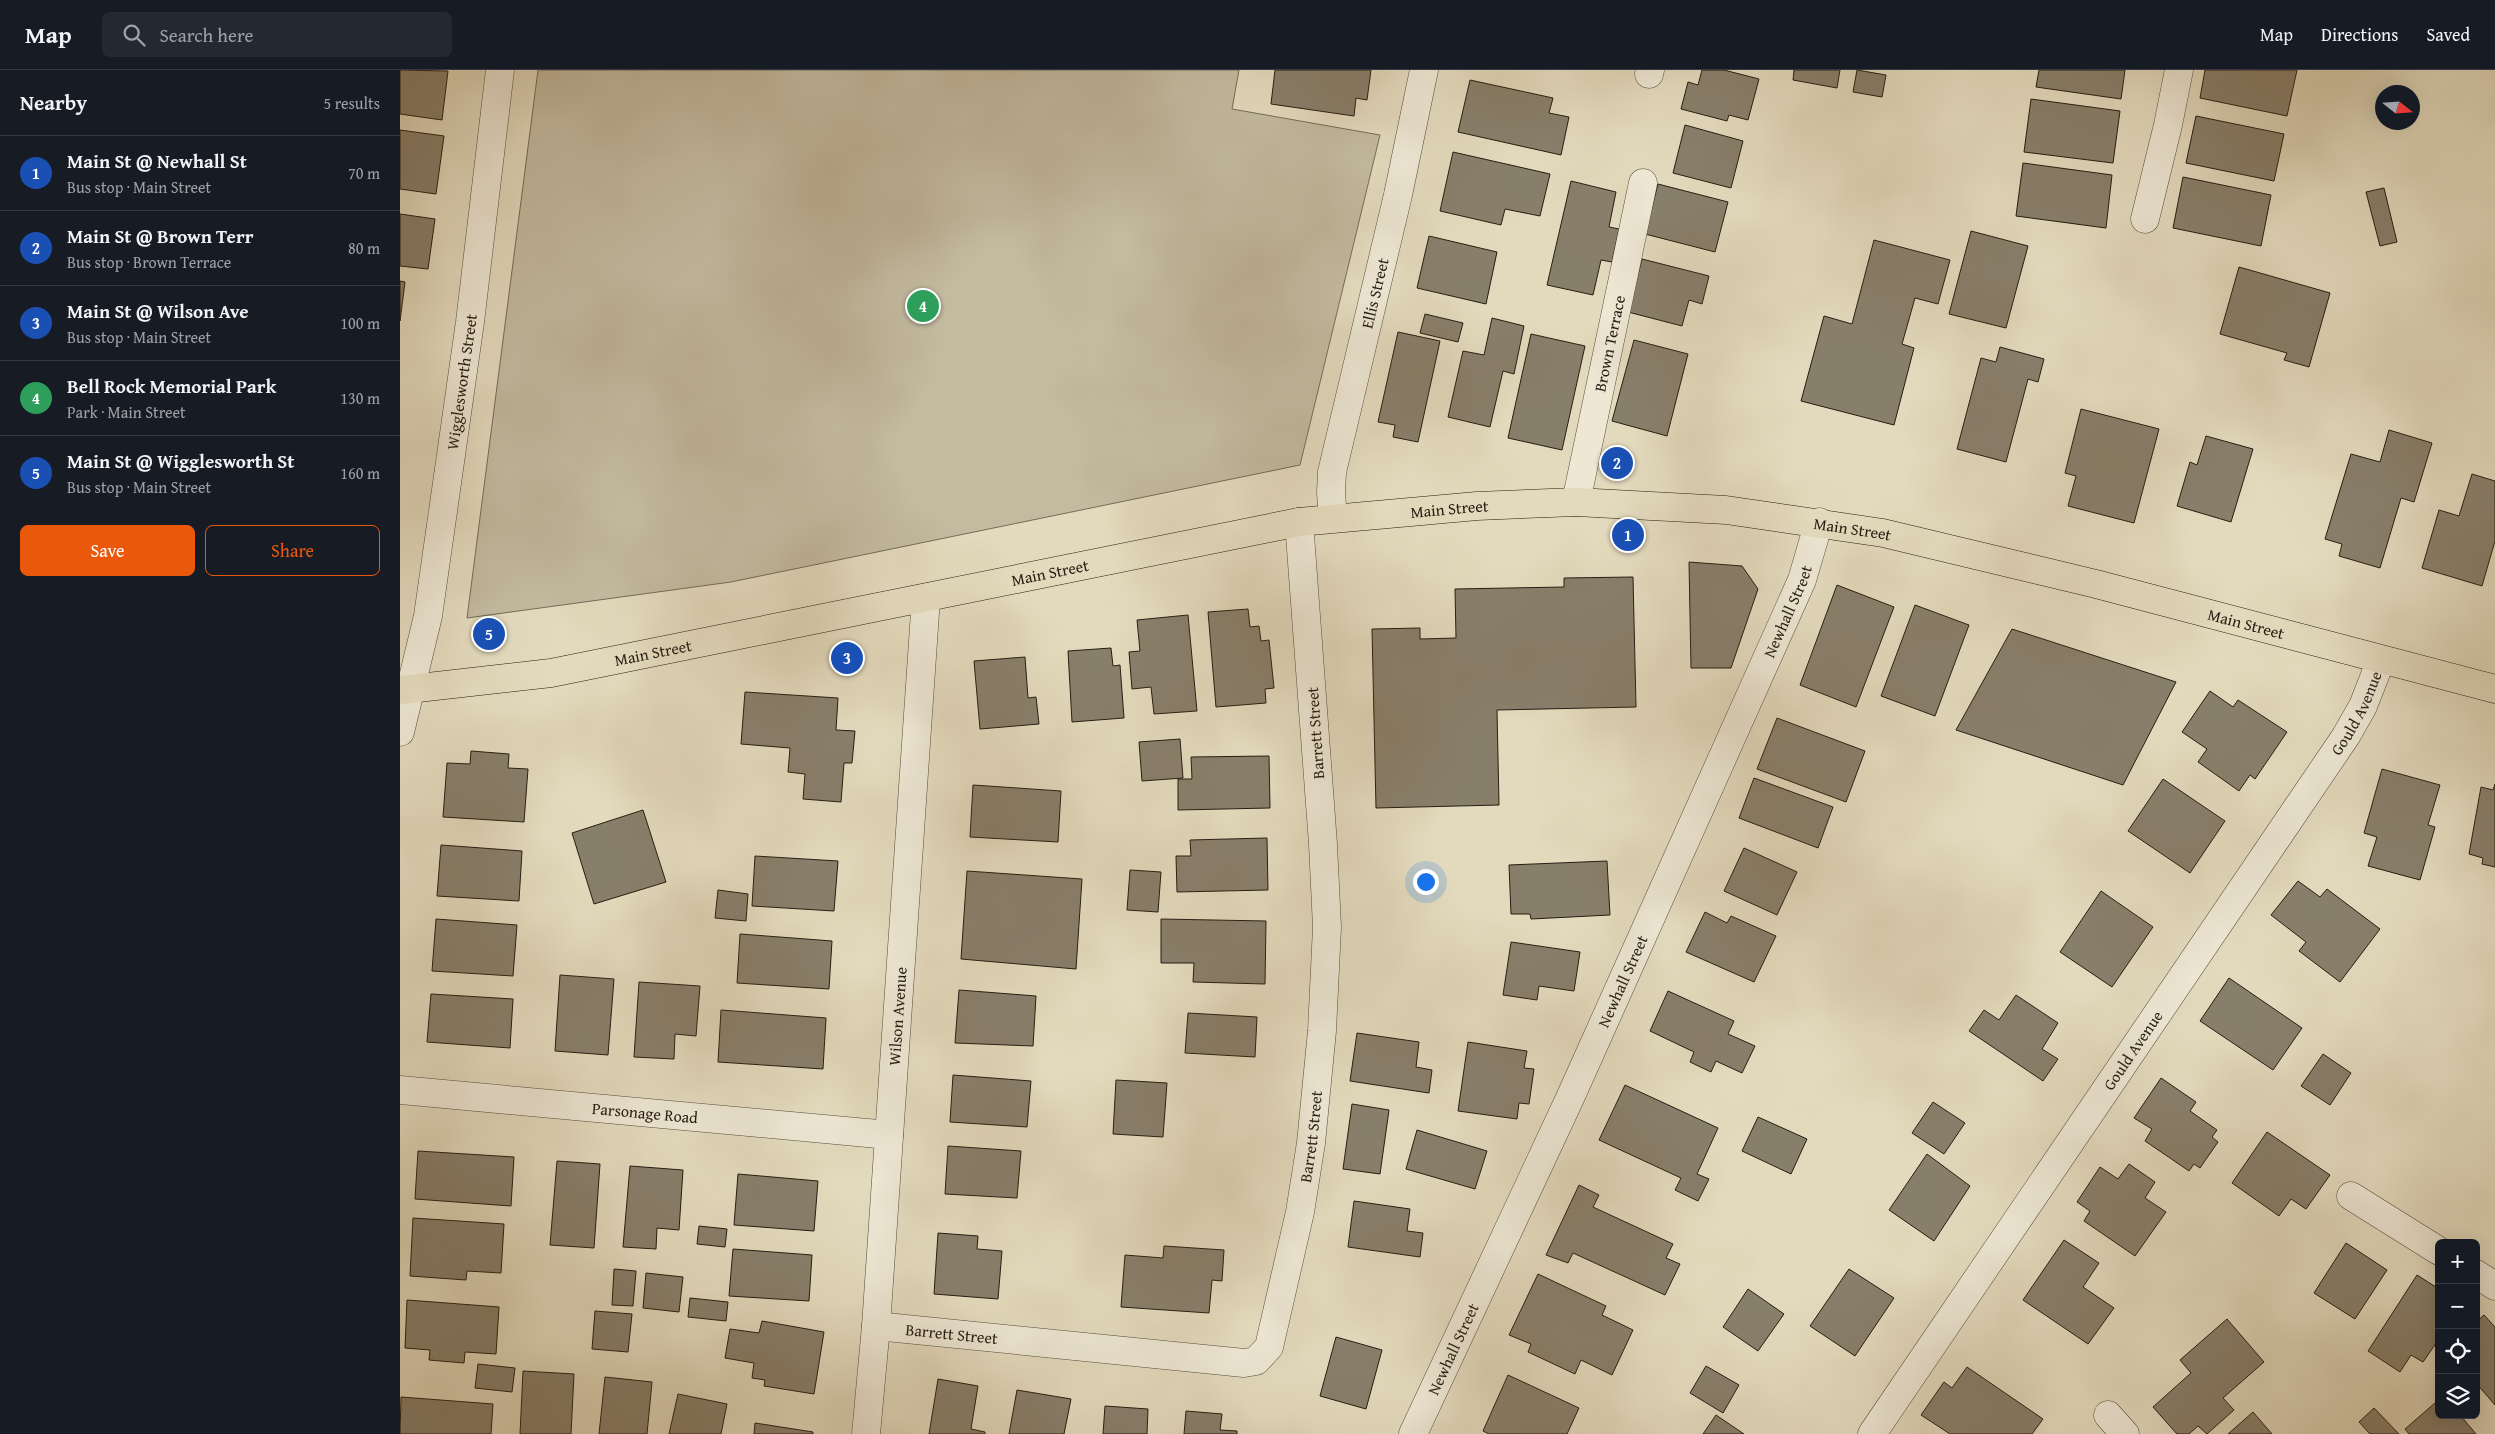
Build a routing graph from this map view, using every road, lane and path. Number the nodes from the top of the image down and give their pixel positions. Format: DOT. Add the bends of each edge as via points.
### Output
graph roads {
  1 [pos="500,70"];
  2 [pos="1424,70"];
  3 [pos="2179,70"];
  4 [pos="1643,183"];
  5 [pos="2145,219"];
  6 [pos="1576,502"];
  7 [pos="1334,518"];
  8 [pos="1299,522"];
  9 [pos="1819,522"];
  10 [pos="926,598"];
  11 [pos="2381,660"];
  12 [pos="2495,689"];
  13 [pos="405,690"];
  14 [pos="400,732"];
  15 [pos="400,1090"];
  16 [pos="889,1135"];
  17 [pos="2351,1196"];
  18 [pos="2435,1248"];
  19 [pos="2480,1277"];
  20 [pos="2495,1286"];
  21 [pos="876,1326"];
  22 [pos="866,1434"];
  23 [pos="1413,1434"];
  24 [pos="1872,1434"];
  1 -- 13 [label="street, Wigglesworth Street" via="470,322 431,597 422,643"];
  2 -- 7 [label="street, Ellis Street" via="1398,195 1332,472"];
  3 -- 5 [label="street"];
  4 -- 6 [label="street, Brown Terrace"];
  6 -- 7 [label="main road, Main Street" via="1477,506"];
  6 -- 9 [label="main road, Main Street" via="1726,510"];
  7 -- 8 [label="main road, Main Street"];
  8 -- 10 [label="main road, Main Street"];
  8 -- 21 [label="street, Barrett Street" via="1323,844 1326,936 1322,1031 1311,1143 1300,1212 1269,1347 1256,1361 1244,1363"];
  9 -- 11 [label="main road, Main Street" via="1956,549"];
  9 -- 23 [label="street, Newhall Street" via="1802,580 1570,1098"];
  10 -- 13 [label="main road, Main Street" via="551,673"];
  10 -- 16 [label="street, Wilson Avenue"];
  11 -- 12 [label="main road, Main Street"];
  11 -- 24 [label="street, Gould Avenue" via="2363,706 2346,736"];
  13 -- 14 [label="street, Wigglesworth Street"];
  15 -- 16 [label="street, Parsonage Road"];
  16 -- 21 [label="street, Wilson Avenue"];
  17 -- 18 [label="street"];
  19 -- 20 [label="street"];
  21 -- 22 [label="street, Wilson Avenue"];
}
